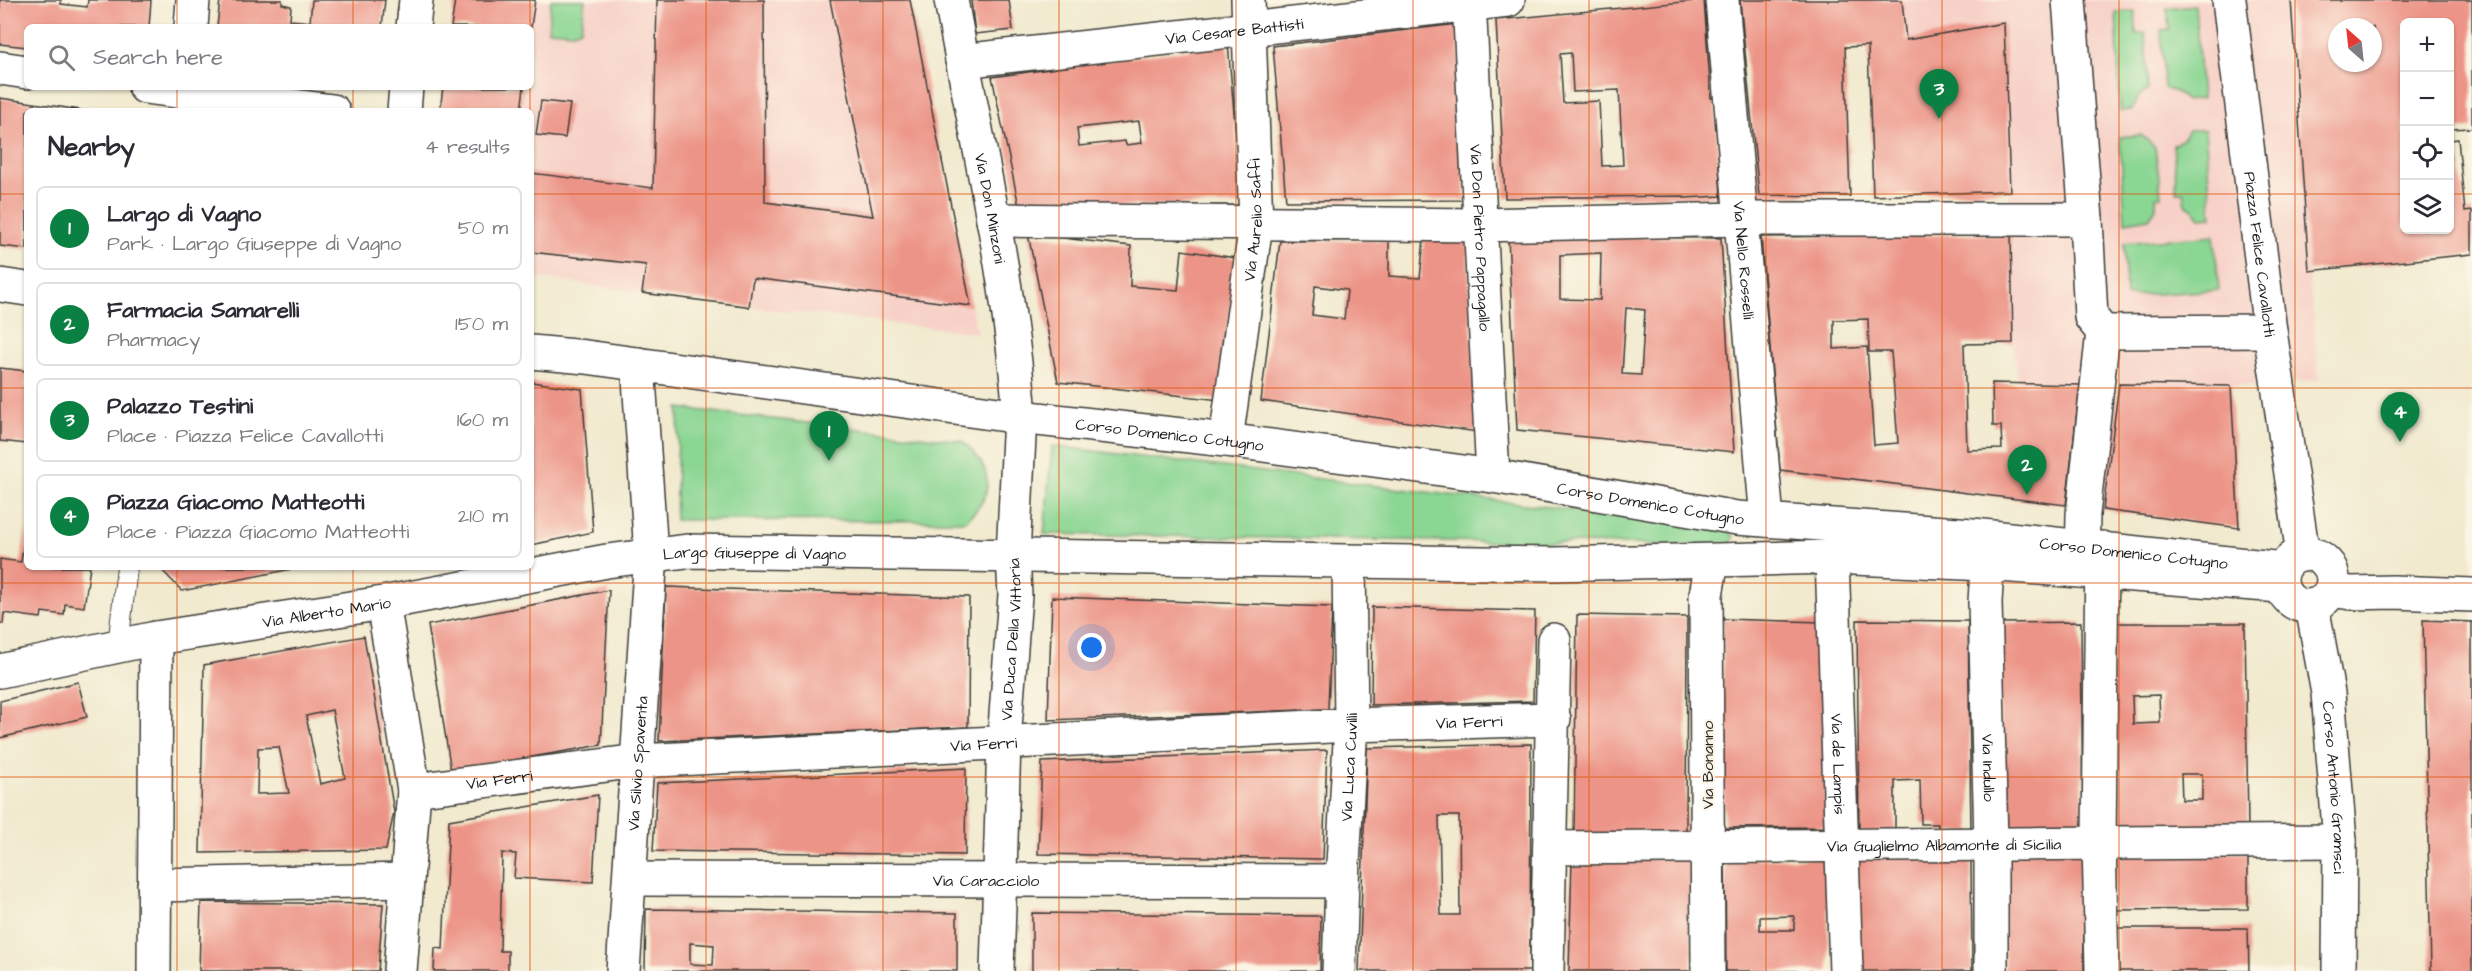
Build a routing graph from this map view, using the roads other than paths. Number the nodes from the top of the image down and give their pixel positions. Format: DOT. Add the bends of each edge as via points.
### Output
graph roads {
  1 [pos="193,0"];
  2 [pos="416,0"];
  3 [pos="951,0"];
  4 [pos="1509,0"];
  5 [pos="1722,0"];
  6 [pos="2069,0"];
  7 [pos="2229,0"];
  8 [pos="1469,2"];
  9 [pos="1248,15"];
  10 [pos="191,24"];
  11 [pos="413,24"];
  12 [pos="962,61"];
  13 [pos="0,68"];
  14 [pos="24,72"];
  15 [pos="157,90"];
  16 [pos="406,90"];
  17 [pos="184,97"];
  18 [pos="301,108"];
  19 [pos="404,108"];
  20 [pos="1741,219"];
  21 [pos="2086,219"];
  22 [pos="993,220"];
  23 [pos="1256,224"];
  24 [pos="1480,225"];
  25 [pos="0,285"];
  26 [pos="24,289"];
  27 [pos="2270,331"];
  28 [pos="2103,332"];
  29 [pos="534,352"];
  30 [pos="638,364"];
  31 [pos="1020,417"];
  32 [pos="1226,440"];
  33 [pos="1493,476"];
  34 [pos="1752,519"];
  35 [pos="1979,550"];
  36 [pos="651,554"];
  37 [pos="1014,555"];
  38 [pos="1832,557"];
  39 [pos="1722,559"];
  40 [pos="2092,559"];
  41 [pos="1349,562"];
  42 [pos="127,570"];
  43 [pos="2289,570"];
  44 [pos="2472,595"];
  45 [pos="2322,598"];
  46 [pos="383,603"];
  47 [pos="156,638"];
  48 [pos="1554,640"];
  49 [pos="118,646"];
  50 [pos="0,671"];
  51 [pos="1554,719"];
  52 [pos="1352,725"];
  53 [pos="1004,741"];
  54 [pos="638,761"];
  55 [pos="414,790"];
  56 [pos="2340,841"];
  57 [pos="2099,842"];
  58 [pos="1992,843"];
  59 [pos="1842,845"];
  60 [pos="1708,846"];
  61 [pos="1550,848"];
  62 [pos="630,879"];
  63 [pos="407,880"];
  64 [pos="1001,881"];
  65 [pos="1342,881"];
  66 [pos="154,885"];
  67 [pos="154,971"];
  68 [pos="400,971"];
  69 [pos="623,971"];
  70 [pos="997,971"];
  71 [pos="1339,971"];
  72 [pos="1547,971"];
  73 [pos="1708,971"];
  74 [pos="1846,971"];
  75 [pos="1991,971"];
  76 [pos="2102,971"];
  77 [pos="2339,971"];
  1 -- 10 [label="street"];
  2 -- 11 [label="street"];
  3 -- 12 [label="street, Via Don Minzoni"];
  4 -- 8 [label="street, Via Cesare Battisti"];
  5 -- 20 [label="street, Via Nello Rosselli"];
  6 -- 21 [label="street"];
  7 -- 27 [label="street, Piazza Felice Cavallotti"];
  8 -- 9 [label="street, Via Cesare Battisti"];
  8 -- 24 [label="street, Via Don Pietro Pappagallo"];
  9 -- 12 [label="street, Via Cesare Battisti"];
  9 -- 23 [label="street, Via Aurelio Saffi"];
  12 -- 22 [label="street, Via Don Minzoni"];
  13 -- 14 [label="street"];
  15 -- 17 [label="street"];
  16 -- 19 [label="street"];
  17 -- 18 [label="street"];
  20 -- 21 [label="street"];
  20 -- 24 [label="street"];
  20 -- 34 [label="street, Via Nello Rosselli"];
  21 -- 28 [label="street" via="2091,317"];
  22 -- 23 [label="street"];
  22 -- 31 [label="street, Via Don Minzoni" via="1015,354"];
  23 -- 24 [label="street"];
  23 -- 32 [label="street, Via Aurelio Saffi"];
  24 -- 33 [label="street, Via Don Pietro Pappagallo"];
  25 -- 26 [label="street"];
  27 -- 28 [label="street, Piazza Felice Cavallotti"];
  27 -- 43 [label="street"];
  28 -- 40 [label="street" via="2083,514"];
  29 -- 30 [label="street"];
  30 -- 31 [label="street"];
  30 -- 36 [label="street, Largo Giuseppe di Vagno"];
  31 -- 32 [label="street, Corso Domenico Cotugno"];
  31 -- 37 [label="street, Via Duca Della Vittoria"];
  32 -- 33 [label="street, Corso Domenico Cotugno"];
  33 -- 34 [label="street, Corso Domenico Cotugno"];
  34 -- 35 [label="street, Corso Domenico Cotugno"];
  34 -- 39 [label="street, Via Nello Rosselli" via="1745,549"];
  35 -- 38 [label="street, Corso Domenico Cotugno"];
  35 -- 40 [label="street, Corso Domenico Cotugno"];
  35 -- 58 [label="street, Via Indullo"];
  36 -- 37 [label="street, Largo Giuseppe di Vagno" via="687,551"];
  36 -- 46 [label="street, Via Alberto Mario"];
  36 -- 54 [label="street, Via Silvio Spaventa"];
  37 -- 41 [label="street, Corso Domenico Cotugno"];
  37 -- 53 [label="street, Via Duca Della Vittoria" via="1015,595"];
  38 -- 39 [label="street, Corso Domenico Cotugno"];
  38 -- 59 [label="street, Via de Lampis"];
  39 -- 41 [label="street, Corso Domenico Cotugno" via="1554,564"];
  39 -- 60 [label="street, Via Bonanno" via="1706,595"];
  40 -- 43 [label="street, Corso Domenico Cotugno"];
  40 -- 57 [label="street"];
  41 -- 52 [label="street, Via Luca Cuvilli"];
  42 -- 49 [label="lane"];
  43 -- 45 [label="street" via="2289,600 2296,604"];
  43 -- 45 [label="street" via="2313,555 2328,565 2332,573"];
  44 -- 45 [label="street" via="2393,592"];
  45 -- 56 [label="street, Corso Antonio Gramsci"];
  46 -- 47 [label="street, Via Alberto Mario"];
  46 -- 55 [label="street"];
  47 -- 49 [label="street, Via Alberto Mario"];
  47 -- 66 [label="street"];
  48 -- 51 [label="street"];
  49 -- 50 [label="street, Via Alberto Mario"];
  51 -- 52 [label="street, Via Ferri"];
  51 -- 61 [label="street"];
  52 -- 53 [label="street, Via Ferri"];
  52 -- 65 [label="street, Via Luca Cuvilli"];
  53 -- 54 [label="street, Via Ferri"];
  53 -- 64 [label="street, Via Duca Della Vittoria"];
  54 -- 55 [label="street, Via Ferri"];
  54 -- 62 [label="street, Via Silvio Spaventa"];
  55 -- 63 [label="street"];
  56 -- 57 [label="street, Via Guglielmo Albamonte di Sicilia"];
  56 -- 77 [label="street, Corso Antonio Gramsci"];
  57 -- 58 [label="street, Via Guglielmo Albamonte di Sicilia"];
  57 -- 76 [label="street"];
  58 -- 59 [label="street, Via Guglielmo Albamonte di Sicilia"];
  58 -- 75 [label="street, Via Indullo"];
  59 -- 60 [label="street, Via Guglielmo Albamonte di Sicilia"];
  59 -- 74 [label="street, Via de Lampis"];
  60 -- 61 [label="street, Via Guglielmo Albamonte di Sicilia"];
  60 -- 73 [label="street, Via Bonanno"];
  61 -- 72 [label="street"];
  62 -- 64 [label="street, Via Caracciolo"];
  62 -- 69 [label="street, Via Silvio Spaventa"];
  63 -- 66 [label="street"];
  63 -- 68 [label="street"];
  64 -- 65 [label="street, Via Caracciolo"];
  64 -- 70 [label="street, Via Duca Della Vittoria"];
  65 -- 71 [label="street, Via Luca Cuvilli"];
  66 -- 67 [label="street"];
}
